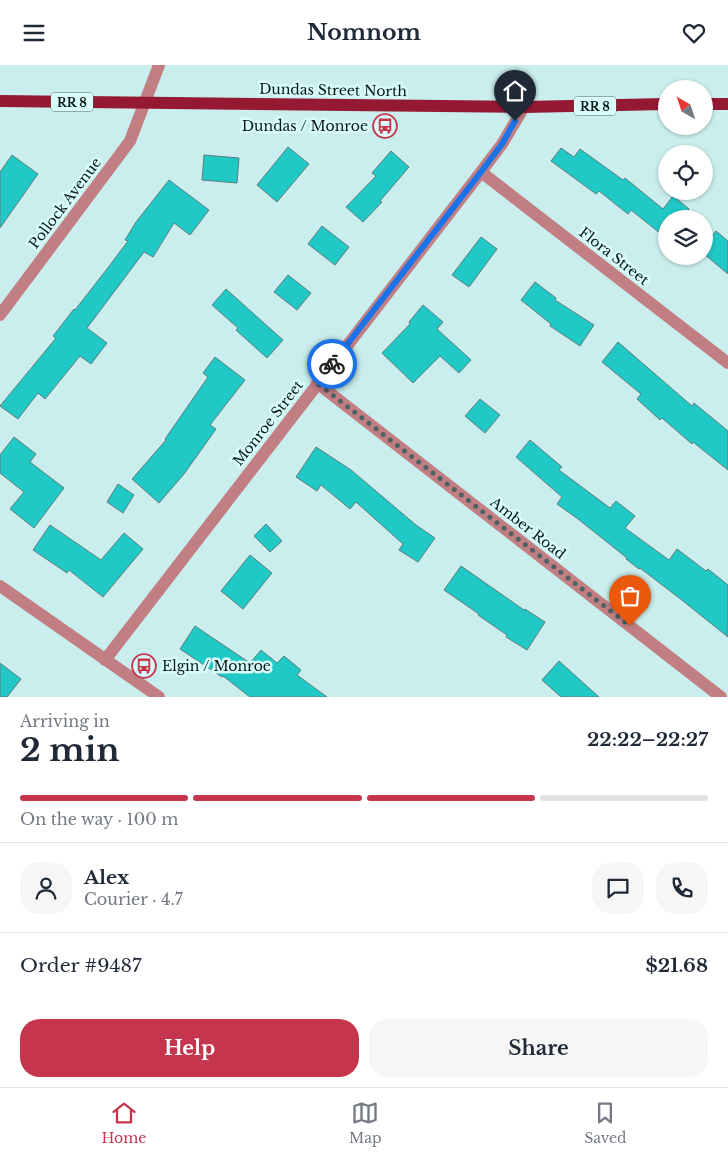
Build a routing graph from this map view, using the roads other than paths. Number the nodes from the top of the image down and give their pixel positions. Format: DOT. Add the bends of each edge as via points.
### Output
graph roads {
  1 [pos="159,65"];
  2 [pos="0,101"];
  3 [pos="728,103"];
  4 [pos="145,104"];
  5 [pos="658,104"];
  6 [pos="713,104"];
  7 [pos="524,107"];
  8 [pos="481,172"];
  9 [pos="0,315"];
  10 [pos="728,363"];
  11 [pos="317,383"];
  12 [pos="0,586"];
  13 [pos="105,660"];
  14 [pos="159,697"];
  15 [pos="721,697"];
  1 -- 4 [label="street, Pollock Avenue"];
  2 -- 4 [label="main road, Dundas Street North / RR 8"];
  3 -- 6 [label="main road"];
  4 -- 7 [label="main road, Dundas Street North / RR 8"];
  4 -- 9 [label="street, Pollock Avenue" via="130,141"];
  5 -- 7 [label="main road, Dundas Street North / RR 8"];
  7 -- 8 [label="street, Monroe Street"];
  8 -- 10 [label="street, Flora Street"];
  8 -- 11 [label="street, Monroe Street"];
  11 -- 13 [label="street, Monroe Street"];
  11 -- 15 [label="street, Amber Road"];
  12 -- 13 [label="street"];
  13 -- 14 [label="street"];
}
